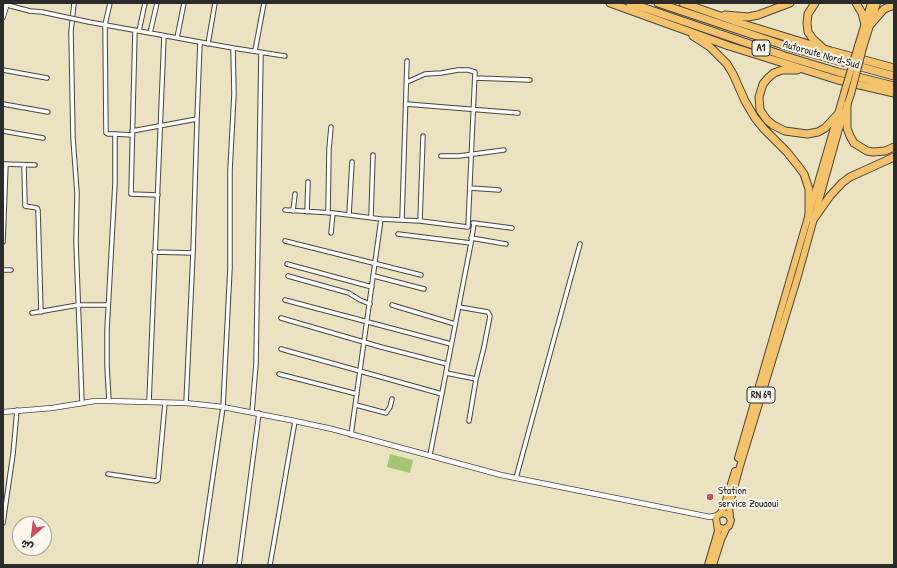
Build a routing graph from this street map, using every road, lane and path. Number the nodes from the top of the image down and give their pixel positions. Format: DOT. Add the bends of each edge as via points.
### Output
graph roads {
  1 [pos="74,3"];
  2 [pos="110,3"];
  3 [pos="145,3"];
  4 [pos="157,3"];
  5 [pos="184,3"];
  6 [pos="215,3"];
  7 [pos="264,3"];
  8 [pos="610,3"];
  9 [pos="630,3"];
  10 [pos="658,3"];
  11 [pos="683,3"];
  12 [pos="790,3"];
  13 [pos="815,3"];
  14 [pos="856,3"];
  15 [pos="871,3"];
  16 [pos="877,3"];
  17 [pos="7,4"];
  18 [pos="894,5"];
  19 [pos="694,7"];
  20 [pos="3,17"];
  21 [pos="662,22"];
  22 [pos="105,25"];
  23 [pos="868,25"];
  24 [pos="137,31"];
  25 [pos="150,33"];
  26 [pos="164,36"];
  27 [pos="177,38"];
  28 [pos="200,42"];
  29 [pos="208,44"];
  30 [pos="233,48"];
  31 [pos="255,51"];
  32 [pos="831,51"];
  33 [pos="261,52"];
  34 [pos="285,56"];
  35 [pos="407,61"];
  36 [pos="894,68"];
  37 [pos="3,70"];
  38 [pos="822,75"];
  39 [pos="894,76"];
  40 [pos="47,78"];
  41 [pos="475,78"];
  42 [pos="530,80"];
  43 [pos="407,82"];
  44 [pos="894,86"];
  45 [pos="876,89"];
  46 [pos="848,93"];
  47 [pos="894,93"];
  48 [pos="894,99"];
  49 [pos="3,104"];
  50 [pos="406,104"];
  51 [pos="847,105"];
  52 [pos="473,109"];
  53 [pos="48,112"];
  54 [pos="518,113"];
  55 [pos="839,113"];
  56 [pos="197,118"];
  57 [pos="160,126"];
  58 [pos="331,127"];
  59 [pos="3,131"];
  60 [pos="132,133"];
  61 [pos="115,134"];
  62 [pos="423,136"];
  63 [pos="43,138"];
  64 [pos="894,147"];
  65 [pos="504,150"];
  66 [pos="471,154"];
  67 [pos="373,156"];
  68 [pos="441,156"];
  69 [pos="894,157"];
  70 [pos="352,162"];
  71 [pos="4,164"];
  72 [pos="24,165"];
  73 [pos="35,166"];
  74 [pos="308,182"];
  75 [pos="470,188"];
  76 [pos="499,190"];
  77 [pos="295,194"];
  78 [pos="158,195"];
  79 [pos="285,210"];
  80 [pos="293,211"];
  81 [pos="307,212"];
  82 [pos="328,213"];
  83 [pos="333,213"];
  84 [pos="349,215"];
  85 [pos="371,217"];
  86 [pos="811,218"];
  87 [pos="382,219"];
  88 [pos="402,219"];
  89 [pos="420,221"];
  90 [pos="468,224"];
  91 [pos="474,225"];
  92 [pos="512,228"];
  93 [pos="331,233"];
  94 [pos="398,234"];
  95 [pos="471,238"];
  96 [pos="285,241"];
  97 [pos="3,242"];
  98 [pos="471,243"];
  99 [pos="506,244"];
  100 [pos="580,244"];
  101 [pos="154,252"];
  102 [pos="193,253"];
  103 [pos="287,264"];
  104 [pos="376,264"];
  105 [pos="3,270"];
  106 [pos="11,270"];
  107 [pos="422,275"];
  108 [pos="288,276"];
  109 [pos="374,276"];
  110 [pos="372,287"];
  111 [pos="424,289"];
  112 [pos="285,300"];
  113 [pos="370,304"];
  114 [pos="78,305"];
  115 [pos="108,305"];
  116 [pos="392,305"];
  117 [pos="458,307"];
  118 [pos="41,312"];
  119 [pos="32,314"];
  120 [pos="281,318"];
  121 [pos="367,321"];
  122 [pos="455,324"];
  123 [pos="365,341"];
  124 [pos="451,344"];
  125 [pos="281,349"];
  126 [pos="447,364"];
  127 [pos="360,371"];
  128 [pos="446,373"];
  129 [pos="279,374"];
  130 [pos="476,379"];
  131 [pos="357,394"];
  132 [pos="442,394"];
  133 [pos="392,398"];
  134 [pos="109,401"];
  135 [pos="149,402"];
  136 [pos="82,403"];
  137 [pos="165,403"];
  138 [pos="186,403"];
  139 [pos="356,405"];
  140 [pos="224,407"];
  141 [pos="17,410"];
  142 [pos="3,412"];
  143 [pos="252,412"];
  144 [pos="259,413"];
  145 [pos="295,421"];
  146 [pos="470,421"];
  147 [pos="351,435"];
  148 [pos="430,455"];
  149 [pos="108,474"];
  150 [pos="516,478"];
  151 [pos="4,502"];
  152 [pos="719,514"];
  153 [pos="730,516"];
  154 [pos="710,517"];
  155 [pos="3,523"];
  156 [pos="716,525"];
  157 [pos="726,528"];
  158 [pos="200,565"];
  159 [pos="239,565"];
  160 [pos="270,565"];
  161 [pos="708,565"];
  162 [pos="713,565"];
  1 -- 114 [label="street" via="71,32"];
  2 -- 22 [label="street"];
  3 -- 24 [label="street"];
  4 -- 25 [label="street"];
  5 -- 27 [label="street"];
  6 -- 29 [label="street"];
  7 -- 31 [label="street"];
  8 -- 21 [label="highway"];
  9 -- 44 [label="highway, Autoroute Nord-Sud / A1" via="785,56"];
  10 -- 39 [label="highway, Autoroute Nord-Sud / A1" via="795,49"];
  11 -- 19 [label="highway"];
  12 -- 19 [label="highway" via="769,12 748,16 725,15"];
  13 -- 32 [label="highway" via="808,14 808,32 819,45"];
  14 -- 23 [label="highway"];
  15 -- 23 [label="highway, RN 69"];
  16 -- 23 [label="highway, RN 69"];
  17 -- 20 [label="street"];
  17 -- 22 [label="street, bridge" via="30,11"];
  18 -- 23 [label="highway" via="884,9"];
  19 -- 32 [label="highway"];
  21 -- 38 [label="highway"];
  21 -- 86 [label="highway" via="710,47 727,64 755,118 804,174 809,189"];
  22 -- 24 [label="street"];
  22 -- 61 [label="street" via="106,133"];
  23 -- 46 [label="highway, RN 69, bridge"];
  24 -- 25 [label="street"];
  24 -- 60 [label="street"];
  25 -- 26 [label="street"];
  26 -- 27 [label="street"];
  26 -- 57 [label="street"];
  27 -- 28 [label="street"];
  28 -- 29 [label="street"];
  28 -- 56 [label="street"];
  29 -- 30 [label="street"];
  30 -- 31 [label="street"];
  30 -- 140 [label="street" via="230,268"];
  31 -- 33 [label="street"];
  32 -- 36 [label="highway"];
  33 -- 34 [label="street"];
  33 -- 143 [label="street" via="256,348"];
  35 -- 43 [label="street"];
  37 -- 40 [label="street"];
  38 -- 45 [label="highway"];
  38 -- 55 [label="highway" via="792,69 774,73 763,84 760,92 762,114 773,125 785,131 807,134 825,128"];
  41 -- 42 [label="street"];
  41 -- 43 [label="street" via="475,72 458,70 425,74"];
  41 -- 52 [label="street"];
  43 -- 50 [label="street"];
  45 -- 47 [label="highway"];
  45 -- 48 [label="highway"];
  46 -- 51 [label="highway, RN 69"];
  46 -- 55 [label="highway, RN 69"];
  49 -- 53 [label="street"];
  50 -- 52 [label="street"];
  50 -- 88 [label="street"];
  51 -- 64 [label="highway" via="847,128 854,142 873,152"];
  51 -- 86 [label="highway, RN 69"];
  52 -- 54 [label="street"];
  52 -- 66 [label="street"];
  55 -- 86 [label="highway, RN 69"];
  56 -- 57 [label="street"];
  56 -- 102 [label="street"];
  57 -- 60 [label="street"];
  57 -- 78 [label="street"];
  58 -- 82 [label="street"];
  59 -- 63 [label="street"];
  60 -- 61 [label="street"];
  60 -- 78 [label="street" via="131,194"];
  61 -- 115 [label="street" via="115,183"];
  62 -- 89 [label="street"];
  65 -- 66 [label="street"];
  66 -- 68 [label="street"];
  66 -- 75 [label="street"];
  67 -- 85 [label="street"];
  69 -- 86 [label="highway" via="850,177"];
  70 -- 84 [label="street"];
  71 -- 72 [label="street"];
  71 -- 97 [label="street"];
  72 -- 73 [label="street"];
  72 -- 118 [label="street" via="26,206 38,210"];
  74 -- 81 [label="street"];
  75 -- 76 [label="street"];
  75 -- 90 [label="street"];
  77 -- 80 [label="street"];
  78 -- 101 [label="street"];
  79 -- 80 [label="street"];
  80 -- 81 [label="street"];
  81 -- 82 [label="street"];
  82 -- 83 [label="street"];
  83 -- 84 [label="street"];
  83 -- 93 [label="street"];
  84 -- 85 [label="street"];
  85 -- 87 [label="street"];
  86 -- 152 [label="highway, RN 69" via="724,507"];
  86 -- 153 [label="highway, RN 69" via="798,276 740,466 729,507"];
  87 -- 88 [label="street"];
  87 -- 104 [label="street"];
  88 -- 89 [label="street"];
  89 -- 90 [label="street"];
  90 -- 91 [label="street"];
  91 -- 92 [label="street"];
  91 -- 95 [label="street"];
  94 -- 98 [label="street"];
  95 -- 98 [label="street"];
  95 -- 99 [label="street"];
  96 -- 104 [label="street"];
  98 -- 117 [label="street"];
  100 -- 150 [label="street"];
  101 -- 102 [label="street"];
  101 -- 135 [label="street"];
  102 -- 138 [label="street"];
  103 -- 110 [label="street"];
  104 -- 107 [label="street"];
  104 -- 109 [label="street"];
  105 -- 106 [label="street"];
  108 -- 113 [label="street" via="349,293"];
  109 -- 110 [label="street"];
  109 -- 111 [label="street"];
  110 -- 113 [label="street"];
  112 -- 121 [label="street"];
  113 -- 121 [label="street"];
  114 -- 115 [label="street"];
  114 -- 118 [label="street"];
  114 -- 136 [label="street"];
  115 -- 134 [label="street"];
  116 -- 122 [label="street"];
  117 -- 122 [label="street"];
  117 -- 130 [label="street" via="488,312 490,316"];
  118 -- 119 [label="street"];
  120 -- 123 [label="street"];
  121 -- 123 [label="street"];
  121 -- 124 [label="street"];
  122 -- 124 [label="street"];
  123 -- 126 [label="street"];
  123 -- 127 [label="street"];
  124 -- 126 [label="street"];
  125 -- 127 [label="street"];
  126 -- 128 [label="street"];
  127 -- 131 [label="street"];
  127 -- 132 [label="street"];
  128 -- 130 [label="street"];
  128 -- 132 [label="street"];
  129 -- 131 [label="street"];
  130 -- 146 [label="street"];
  131 -- 139 [label="street"];
  132 -- 148 [label="street"];
  133 -- 139 [label="street" via="386,412"];
  134 -- 135 [label="street"];
  134 -- 136 [label="street"];
  135 -- 137 [label="street"];
  136 -- 141 [label="street"];
  137 -- 138 [label="street"];
  137 -- 149 [label="street" via="158,480 156,482"];
  138 -- 140 [label="street"];
  139 -- 147 [label="street"];
  140 -- 143 [label="street"];
  140 -- 158 [label="street"];
  141 -- 142 [label="street"];
  141 -- 151 [label="street"];
  143 -- 144 [label="street"];
  144 -- 145 [label="street"];
  144 -- 159 [label="street"];
  145 -- 147 [label="street"];
  145 -- 160 [label="street"];
  147 -- 148 [label="street"];
  148 -- 150 [label="street"];
  150 -- 154 [label="street"];
  151 -- 155 [label="street"];
  152 -- 153 [label="highway"];
  152 -- 154 [label="street"];
  152 -- 156 [label="highway"];
  153 -- 157 [label="highway" via="730,524"];
  154 -- 156 [label="street"];
  156 -- 157 [label="highway" via="721,529"];
  156 -- 161 [label="highway" via="718,531"];
  157 -- 162 [label="highway"];
}
